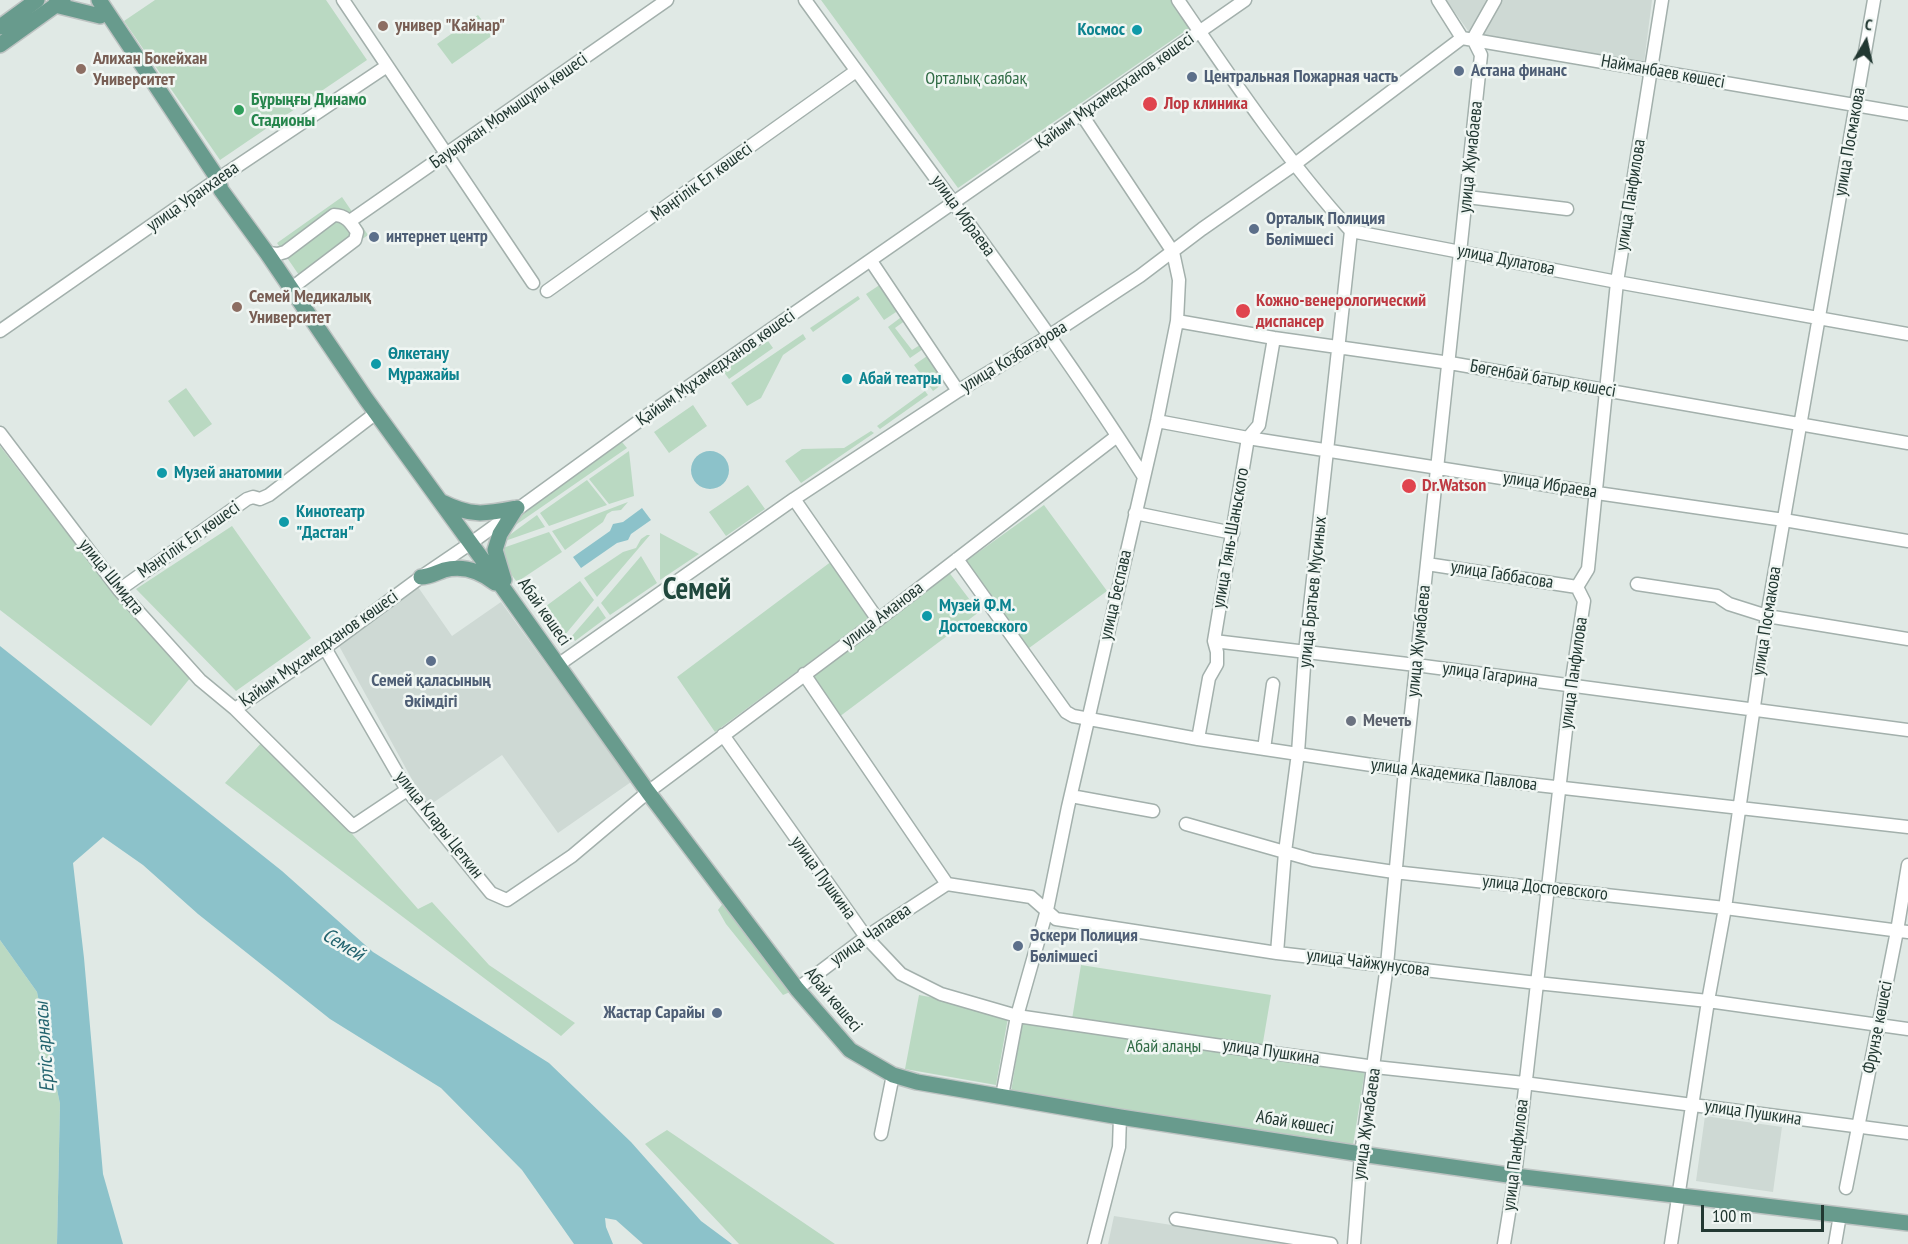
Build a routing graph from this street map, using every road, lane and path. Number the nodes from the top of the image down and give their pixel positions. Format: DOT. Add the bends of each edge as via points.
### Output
graph roads {
  1 [pos="88,0"];
  2 [pos="99,0"];
  3 [pos="111,0"];
  4 [pos="342,0"];
  5 [pos="668,0"];
  6 [pos="805,0"];
  7 [pos="1178,0"];
  8 [pos="1245,0"];
  9 [pos="1438,0"];
  10 [pos="1495,0"];
  11 [pos="1662,0"];
  12 [pos="1874,0"];
  13 [pos="31,2"];
  14 [pos="59,3"];
  15 [pos="107,20"];
  16 [pos="0,27"];
  17 [pos="1200,31"];
  18 [pos="1468,38"];
  19 [pos="0,45"];
  20 [pos="387,66"];
  21 [pos="1651,70"];
  22 [pos="856,71"];
  23 [pos="1856,105"];
  24 [pos="1908,114"];
  25 [pos="1082,115"];
  26 [pos="447,153"];
  27 [pos="1295,164"];
  28 [pos="217,184"];
  29 [pos="1467,197"];
  30 [pos="955,203"];
  31 [pos="1567,209"];
  32 [pos="350,222"];
  33 [pos="1352,231"];
  34 [pos="1462,251"];
  35 [pos="1173,252"];
  36 [pos="267,253"];
  37 [pos="871,261"];
  38 [pos="1617,282"];
  39 [pos="533,283"];
  40 [pos="547,291"];
  41 [pos="293,292"];
  42 [pos="1819,319"];
  43 [pos="1177,321"];
  44 [pos="0,331"];
  45 [pos="1908,334"];
  46 [pos="1049,336"];
  47 [pos="1274,338"];
  48 [pos="1339,347"];
  49 [pos="1450,363"];
  50 [pos="1606,390"];
  51 [pos="958,391"];
  52 [pos="376,412"];
  53 [pos="1157,421"];
  54 [pos="1800,423"];
  55 [pos="0,433"];
  56 [pos="1117,436"];
  57 [pos="1248,438"];
  58 [pos="1908,443"];
  59 [pos="1328,450"];
  60 [pos="1439,467"];
  61 [pos="1144,477"];
  62 [pos="1597,493"];
  63 [pos="794,499"];
  64 [pos="440,501"];
  65 [pos="516,509"];
  66 [pos="1135,513"];
  67 [pos="1784,520"];
  68 [pos="1233,532"];
  69 [pos="1908,541"];
  70 [pos="471,543"];
  71 [pos="957,559"];
  72 [pos="1428,564"];
  73 [pos="421,577"];
  74 [pos="1637,584"];
  75 [pos="1577,586"];
  76 [pos="119,590"];
  77 [pos="507,592"];
  78 [pos="1767,616"];
  79 [pos="878,620"];
  80 [pos="1908,639"];
  81 [pos="1214,641"];
  82 [pos="325,648"];
  83 [pos="1305,652"];
  84 [pos="558,665"];
  85 [pos="1416,665"];
  86 [pos="804,674"];
  87 [pos="1273,684"];
  88 [pos="1571,686"];
  89 [pos="235,708"];
  90 [pos="1752,710"];
  91 [pos="1088,720"];
  92 [pos="1908,730"];
  93 [pos="723,735"];
  94 [pos="1198,740"];
  95 [pos="1264,749"];
  96 [pos="1298,753"];
  97 [pos="1405,770"];
  98 [pos="1559,788"];
  99 [pos="407,790"];
  100 [pos="648,792"];
  101 [pos="1071,796"];
  102 [pos="1739,807"];
  103 [pos="1153,811"];
  104 [pos="1186,824"];
  105 [pos="1908,827"];
  106 [pos="1285,852"];
  107 [pos="1908,865"];
  108 [pos="1394,872"];
  109 [pos="947,884"];
  110 [pos="1547,888"];
  111 [pos="507,900"];
  112 [pos="1725,908"];
  113 [pos="1047,910"];
  114 [pos="1903,931"];
  115 [pos="866,937"];
  116 [pos="1277,953"];
  117 [pos="1387,965"];
  118 [pos="1537,983"];
  119 [pos="796,989"];
  120 [pos="1708,1000"];
  121 [pos="1017,1016"];
  122 [pos="1878,1025"];
  123 [pos="1908,1029"];
  124 [pos="1375,1067"];
  125 [pos="893,1076"];
  126 [pos="1524,1083"];
  127 [pos="1002,1096"];
  128 [pos="1693,1105"];
  129 [pos="1120,1116"];
  130 [pos="1858,1127"];
  131 [pos="1908,1133"];
  132 [pos="881,1134"];
  133 [pos="1361,1154"];
  134 [pos="1515,1176"];
  135 [pos="1846,1188"];
  136 [pos="1679,1196"];
  137 [pos="1840,1215"];
  138 [pos="1176,1219"];
  139 [pos="1908,1223"];
  140 [pos="1094,1244"];
  141 [pos="1331,1244"];
  142 [pos="1354,1244"];
  143 [pos="1504,1244"];
  144 [pos="1671,1244"];
  145 [pos="1835,1244"];
  1 -- 15 [label="main road, Абай көшесі"];
  2 -- 15 [label="main road, Абай көшесі"];
  3 -- 15 [label="main road"];
  4 -- 20 [label="street"];
  5 -- 26 [label="street, Бауыржан Момышұлы көшесі"];
  6 -- 22 [label="street, улица Ибраева"];
  7 -- 17 [label="street"];
  8 -- 17 [label="street, Қайым Мұхамедханов көшесі"];
  9 -- 18 [label="street"];
  10 -- 18 [label="street, улица Козбагарова"];
  11 -- 21 [label="street, улица Панфилова"];
  12 -- 23 [label="street, улица Посмакова"];
  13 -- 16 [label="main road"];
  14 -- 15 [label="main road"];
  14 -- 19 [label="main road"];
  15 -- 28 [label="main road, Абай көшесі"];
  17 -- 25 [label="street, Қайым Мұхамедханов көшесі"];
  17 -- 27 [label="street"];
  18 -- 21 [label="street, Найманбаев көшесі"];
  18 -- 27 [label="street, улица Козбагарова"];
  18 -- 29 [label="street, улица Жумабаева" via="1481,55"];
  20 -- 26 [label="street"];
  20 -- 28 [label="street, улица Уранхаева"];
  21 -- 23 [label="street, Найманбаев көшесі"];
  21 -- 38 [label="street, улица Панфилова"];
  22 -- 30 [label="street, улица Ибраева"];
  22 -- 40 [label="street, Мәңгілік Ел көшесі"];
  23 -- 24 [label="street, Найманбаев көшесі"];
  23 -- 42 [label="street, улица Посмакова"];
  25 -- 30 [label="street, Қайым Мұхамедханов көшесі"];
  25 -- 35 [label="street, улица Беспава"];
  26 -- 32 [label="street, Бауыржан Момышұлы көшесі"];
  26 -- 39 [label="street"];
  27 -- 33 [label="street"];
  27 -- 35 [label="street, улица Козбагарова"];
  28 -- 36 [label="main road, Абай көшесі"];
  28 -- 44 [label="street, улица Уранхаева"];
  29 -- 31 [label="street"];
  29 -- 34 [label="street, улица Жумабаева"];
  30 -- 37 [label="street, Қайым Мұхамедханов көшесі"];
  30 -- 46 [label="street, улица Ибраева"];
  32 -- 36 [label="street" via="334,215 285,252"];
  32 -- 41 [label="street" via="357,232 355,240 297,284"];
  33 -- 34 [label="street, улица Дулатова"];
  33 -- 48 [label="street, улица Братьев Мусиных"];
  34 -- 38 [label="street, улица Дулатова"];
  34 -- 49 [label="street, улица Жумабаева"];
  35 -- 43 [label="street, улица Беспава" via="1179,280"];
  35 -- 46 [label="street, улица Козбагарова"];
  36 -- 41 [label="main road, Абай көшесі"];
  37 -- 51 [label="street"];
  37 -- 65 [label="street, Қайым Мұхамедханов көшесі"];
  38 -- 42 [label="street, улица Дулатова"];
  38 -- 50 [label="street, улица Панфилова"];
  41 -- 52 [label="main road, Абай көшесі"];
  42 -- 45 [label="street, улица Дулатова"];
  42 -- 54 [label="street, улица Посмакова"];
  43 -- 47 [label="street, Бөгенбай батыр көшесі"];
  43 -- 53 [label="street, улица Беспава"];
  46 -- 51 [label="street, улица Козбагарова"];
  46 -- 56 [label="street, улица Ибраева"];
  47 -- 48 [label="street, Бөгенбай батыр көшесі"];
  47 -- 57 [label="street, улица Тянь-Шаньского" via="1259,424"];
  48 -- 49 [label="street, Бөгенбай батыр көшесі"];
  48 -- 59 [label="street, улица Братьев Мусиных"];
  49 -- 50 [label="street, Бөгенбай батыр көшесі"];
  49 -- 60 [label="street, улица Жумабаева"];
  50 -- 54 [label="street, Бөгенбай батыр көшесі"];
  50 -- 62 [label="street, улица Панфилова"];
  51 -- 63 [label="street, улица Козбагарова"];
  52 -- 64 [label="main road, Абай көшесі"];
  52 -- 76 [label="street, Мәңгілік Ел көшесі" via="269,495 247,499"];
  53 -- 57 [label="street, улица Ибраева"];
  53 -- 61 [label="street, улица Беспава"];
  54 -- 58 [label="street, Бөгенбай батыр көшесі"];
  54 -- 67 [label="street, улица Посмакова"];
  55 -- 76 [label="street, улица Шмидта"];
  56 -- 61 [label="street, улица Ибраева"];
  56 -- 71 [label="street, улица Аманова"];
  57 -- 59 [label="street, улица Ибраева"];
  57 -- 68 [label="street, улица Тянь-Шаньского"];
  59 -- 60 [label="street, улица Ибраева"];
  59 -- 83 [label="street, улица Братьев Мусиных"];
  60 -- 62 [label="street, улица Ибраева"];
  60 -- 72 [label="street, улица Жумабаева"];
  61 -- 66 [label="street, улица Беспава"];
  62 -- 67 [label="street, улица Ибраева"];
  62 -- 75 [label="street, улица Панфилова" via="1588,570"];
  63 -- 79 [label="street"];
  63 -- 84 [label="street, улица Козбагарова"];
  64 -- 65 [label="main road" via="477,514"];
  64 -- 70 [label="main road, Абай көшесі"];
  65 -- 70 [label="street, Қайым Мұхамедханов көшесі"];
  65 -- 77 [label="main road" via="495,550"];
  66 -- 68 [label="street"];
  66 -- 91 [label="street, улица Беспава"];
  67 -- 69 [label="street, улица Ибраева"];
  67 -- 78 [label="street, улица Посмакова"];
  68 -- 81 [label="street, улица Тянь-Шаньского"];
  70 -- 73 [label="street, Қайым Мұхамедханов көшесі"];
  70 -- 77 [label="main road, Абай көшесі"];
  71 -- 79 [label="street, улица Аманова"];
  71 -- 91 [label="street, улица Академика Павлова" via="1065,712"];
  72 -- 75 [label="street, улица Габбасова"];
  72 -- 85 [label="street, улица Жумабаева"];
  73 -- 77 [label="main road" via="464,568 478,572"];
  73 -- 82 [label="street, Қайым Мұхамедханов көшесі"];
  74 -- 78 [label="street" via="1717,597"];
  75 -- 88 [label="street, улица Панфилова" via="1584,601"];
  76 -- 89 [label="street, улица Шмидта" via="200,680"];
  77 -- 84 [label="main road, Абай көшесі"];
  78 -- 80 [label="street"];
  78 -- 90 [label="street, улица Посмакова"];
  79 -- 86 [label="street, улица Аманова"];
  81 -- 83 [label="street, улица Гагарина"];
  81 -- 94 [label="street, улица Тянь-Шаньского" via="1217,664 1209,678"];
  82 -- 89 [label="street, Қайым Мұхамедханов көшесі"];
  82 -- 99 [label="street, улица Клары Цеткин"];
  83 -- 85 [label="street, улица Гагарина"];
  83 -- 96 [label="street, улица Братьев Мусиных"];
  84 -- 100 [label="main road, Абай көшесі"];
  85 -- 88 [label="street, улица Гагарина"];
  85 -- 97 [label="street, улица Жумабаева"];
  86 -- 93 [label="street, улица Аманова"];
  86 -- 109 [label="street"];
  87 -- 95 [label="street"];
  88 -- 90 [label="street, улица Гагарина"];
  88 -- 98 [label="street, улица Панфилова"];
  89 -- 99 [label="street, улица Шмидта" via="353,826"];
  90 -- 92 [label="street, улица Гагарина"];
  90 -- 102 [label="street, улица Посмакова"];
  91 -- 94 [label="street, улица Академика Павлова"];
  91 -- 101 [label="street, улица Беспава"];
  93 -- 100 [label="street, улица Аманова"];
  93 -- 115 [label="street, улица Пушкина"];
  94 -- 95 [label="street, улица Академика Павлова"];
  95 -- 96 [label="street, улица Академика Павлова"];
  96 -- 97 [label="street, улица Академика Павлова"];
  96 -- 106 [label="street, улица Братьев Мусиных"];
  97 -- 98 [label="street, улица Академика Павлова"];
  97 -- 108 [label="street, улица Жумабаева"];
  98 -- 102 [label="street, улица Академика Павлова"];
  98 -- 110 [label="street, улица Панфилова"];
  99 -- 111 [label="street, улица Клары Цеткин" via="491,893"];
  100 -- 111 [label="street, улица Аманова" via="573,856"];
  100 -- 119 [label="main road, Абай көшесі"];
  101 -- 103 [label="street"];
  101 -- 113 [label="street, улица Беспава"];
  102 -- 105 [label="street, улица Академика Павлова"];
  102 -- 112 [label="street, улица Посмакова"];
  104 -- 106 [label="street, улица Достоевского"];
  106 -- 108 [label="street, улица Достоевского"];
  106 -- 116 [label="street, улица Братьев Мусиных"];
  107 -- 114 [label="street, Фрунзе көшесі"];
  108 -- 110 [label="street, улица Достоевского"];
  108 -- 117 [label="street, улица Жумабаева"];
  109 -- 113 [label="street, улица Чайжунусова" via="1031,897"];
  109 -- 115 [label="street, улица Чапаева"];
  110 -- 112 [label="street, улица Достоевского"];
  110 -- 118 [label="street, улица Панфилова"];
  112 -- 114 [label="street, улица Достоевского"];
  112 -- 120 [label="street, улица Посмакова"];
  113 -- 116 [label="street, улица Чайжунусова" via="1056,919"];
  113 -- 121 [label="street, улица Беспава"];
  114 -- 122 [label="street, Фрунзе көшесі"];
  115 -- 119 [label="street, улица Чапаева"];
  115 -- 121 [label="street, улица Пушкина" via="901,974 941,994"];
  116 -- 117 [label="street, улица Чайжунусова"];
  117 -- 118 [label="street, улица Чайжунусова"];
  117 -- 124 [label="street, улица Жумабаева"];
  118 -- 120 [label="street, улица Чайжунусова"];
  118 -- 126 [label="street, улица Панфилова"];
  119 -- 125 [label="main road, Абай көшесі" via="850,1050"];
  120 -- 122 [label="street, улица Чайжунусова"];
  120 -- 128 [label="street, улица Посмакова"];
  121 -- 124 [label="street, улица Пушкина"];
  121 -- 127 [label="street, улица Беспава"];
  122 -- 123 [label="street, улица Чайжунусова"];
  122 -- 130 [label="street, Фрунзе көшесі"];
  124 -- 126 [label="street, улица Пушкина"];
  124 -- 133 [label="street, улица Жумабаева"];
  125 -- 127 [label="main road, Абай көшесі"];
  125 -- 132 [label="street"];
  126 -- 128 [label="street, улица Пушкина"];
  126 -- 134 [label="street, улица Панфилова"];
  127 -- 129 [label="main road, Абай көшесі"];
  128 -- 130 [label="street, улица Пушкина"];
  128 -- 136 [label="street, улица Посмакова"];
  129 -- 133 [label="main road, Абай көшесі"];
  129 -- 140 [label="street" via="1119,1147"];
  130 -- 131 [label="street, улица Пушкина"];
  130 -- 135 [label="street, Фрунзе көшесі"];
  133 -- 134 [label="main road, Абай көшесі"];
  133 -- 142 [label="street, улица Жумабаева"];
  134 -- 136 [label="main road, Абай көшесі"];
  134 -- 143 [label="street, улица Панфилова"];
  136 -- 137 [label="main road, Абай көшесі"];
  136 -- 144 [label="street, улица Посмакова"];
  137 -- 139 [label="main road, Абай көшесі"];
  137 -- 145 [label="street"];
  138 -- 141 [label="street"];
}
